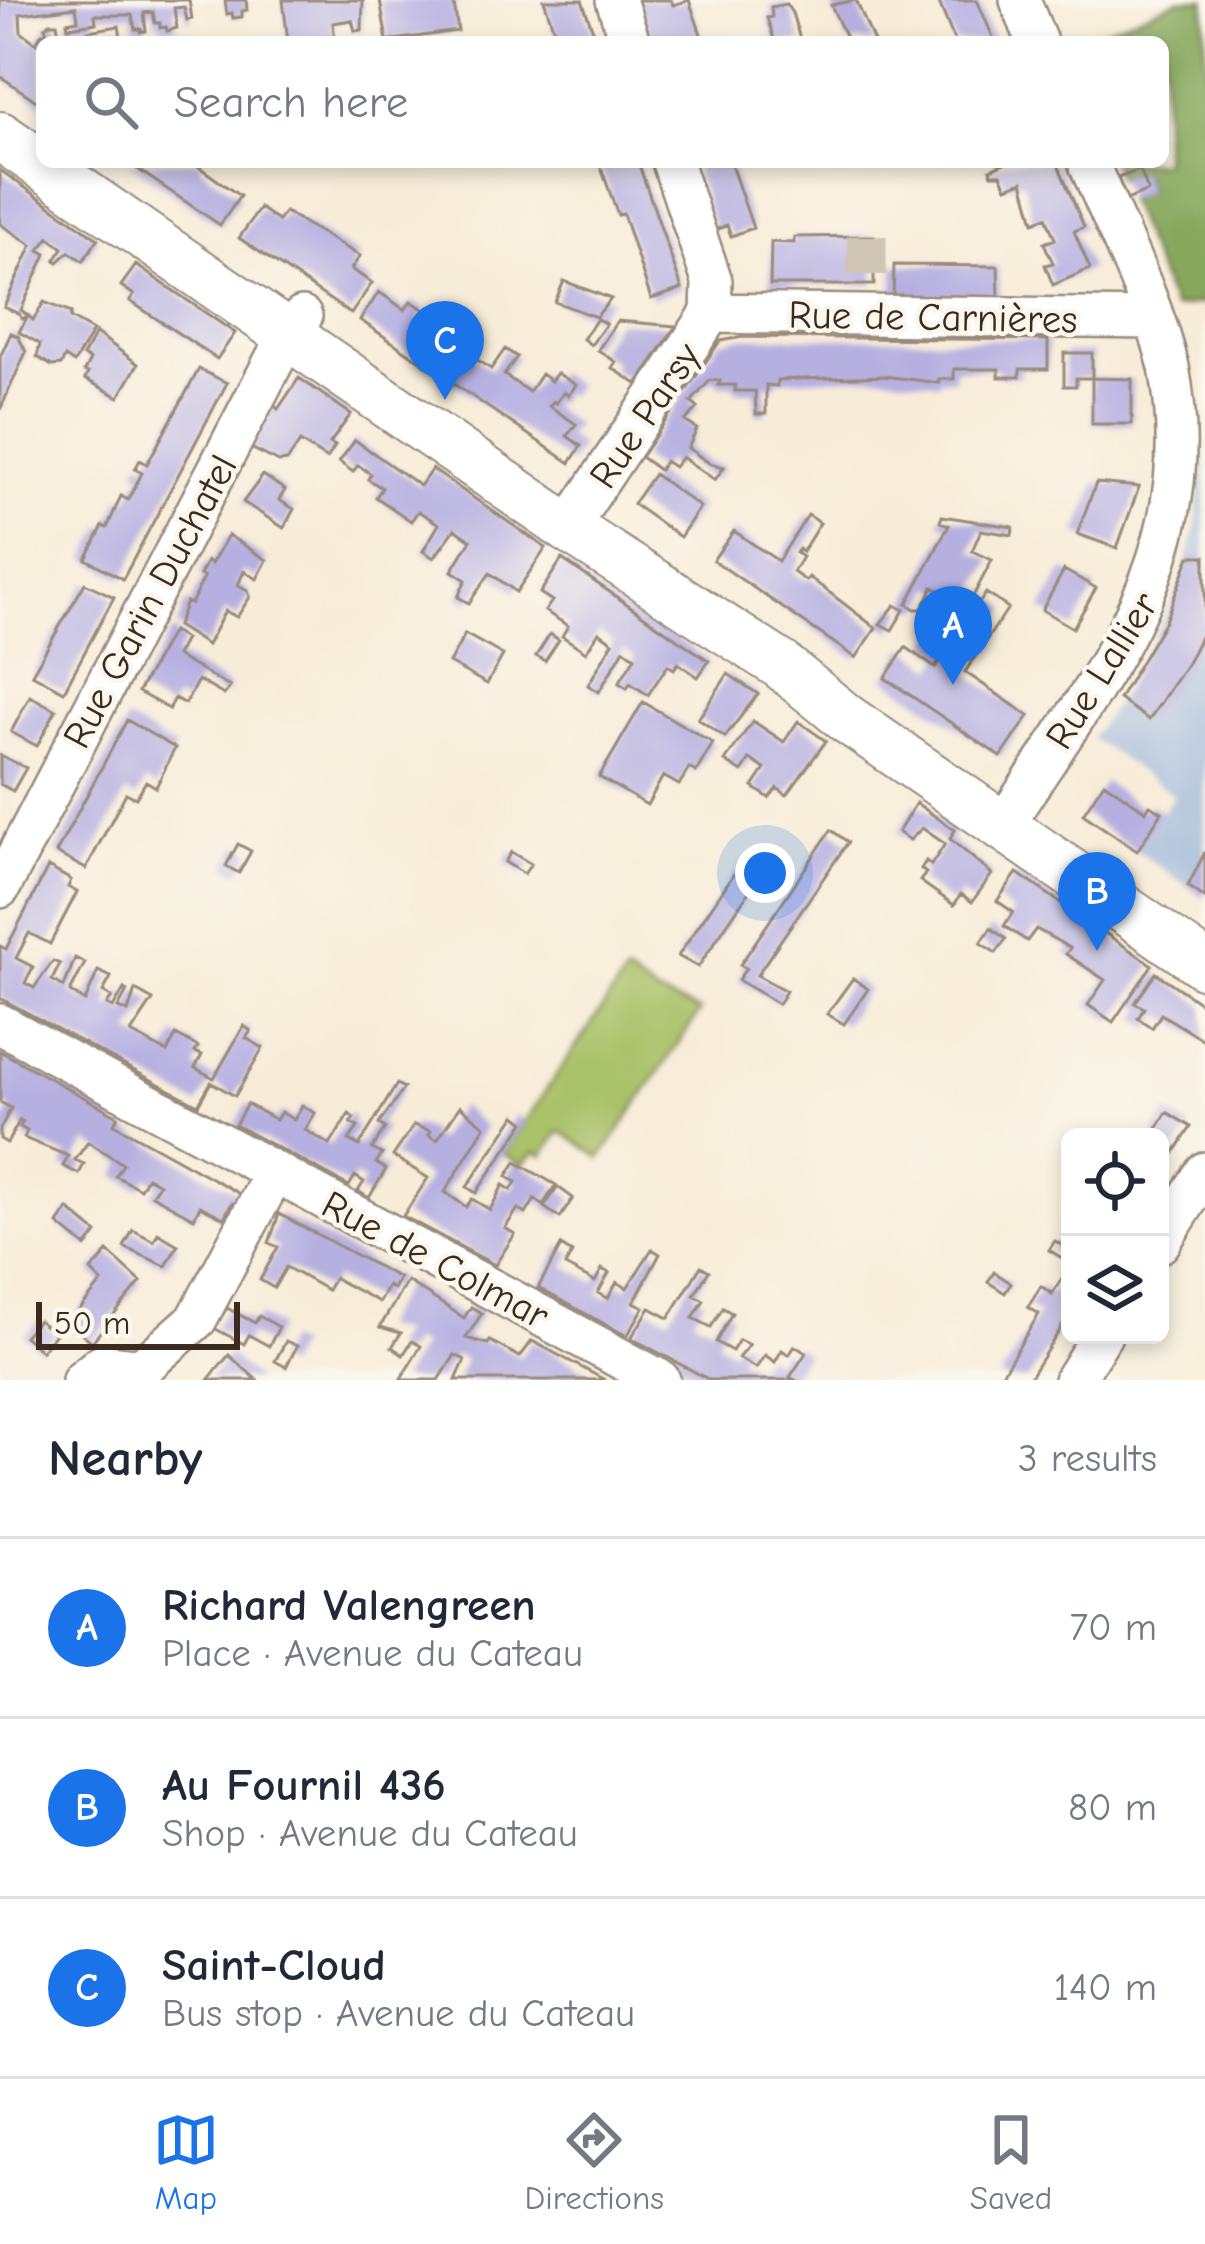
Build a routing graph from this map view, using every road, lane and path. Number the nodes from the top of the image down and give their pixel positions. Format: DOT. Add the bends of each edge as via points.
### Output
graph roads {
  1 [pos="616,0"];
  2 [pos="1019,0"];
  3 [pos="629,36"];
  4 [pos="1034,36"];
  5 [pos="0,116"];
  6 [pos="0,136"];
  7 [pos="36,141"];
  8 [pos="36,159"];
  9 [pos="50,168"];
  10 [pos="76,168"];
  11 [pos="674,168"];
  12 [pos="1091,168"];
  13 [pos="711,313"];
  14 [pos="1154,320"];
  15 [pos="296,326"];
  16 [pos="575,518"];
  17 [pos="1009,817"];
  18 [pos="0,888"];
  19 [pos="1205,938"];
  20 [pos="1205,964"];
  21 [pos="0,1024"];
  22 [pos="275,1172"];
  23 [pos="1205,1172"];
  24 [pos="1164,1236"];
  25 [pos="1096,1344"];
  26 [pos="82,1380"];
  27 [pos="660,1380"];
  28 [pos="1074,1380"];
  1 -- 3 [label="street"];
  2 -- 4 [label="street"];
  5 -- 7 [label="main road"];
  6 -- 8 [label="main road"];
  9 -- 15 [label="main road"];
  10 -- 15 [label="main road"];
  11 -- 13 [label="street, Rue Parsy" via="709,270"];
  12 -- 14 [label="street, Rue Lallier"];
  13 -- 14 [label="street, Rue de Carnières" via="866,300"];
  13 -- 16 [label="street, Rue Parsy"];
  14 -- 17 [label="street, Rue Lallier" via="1179,438 1165,555 1141,615"];
  15 -- 16 [label="main road"];
  15 -- 18 [label="street, Rue Garin Duchatel"];
  16 -- 17 [label="main road" via="666,593 781,665 842,691"];
  17 -- 19 [label="main road"];
  17 -- 20 [label="main road"];
  21 -- 22 [label="street, Rue de Colmar"];
  22 -- 26 [label="street, Rue de Colmar" via="197,1319 146,1364 102,1364"];
  22 -- 27 [label="street, Rue de Colmar"];
  23 -- 24 [label="street"];
  25 -- 28 [label="street"];
}
